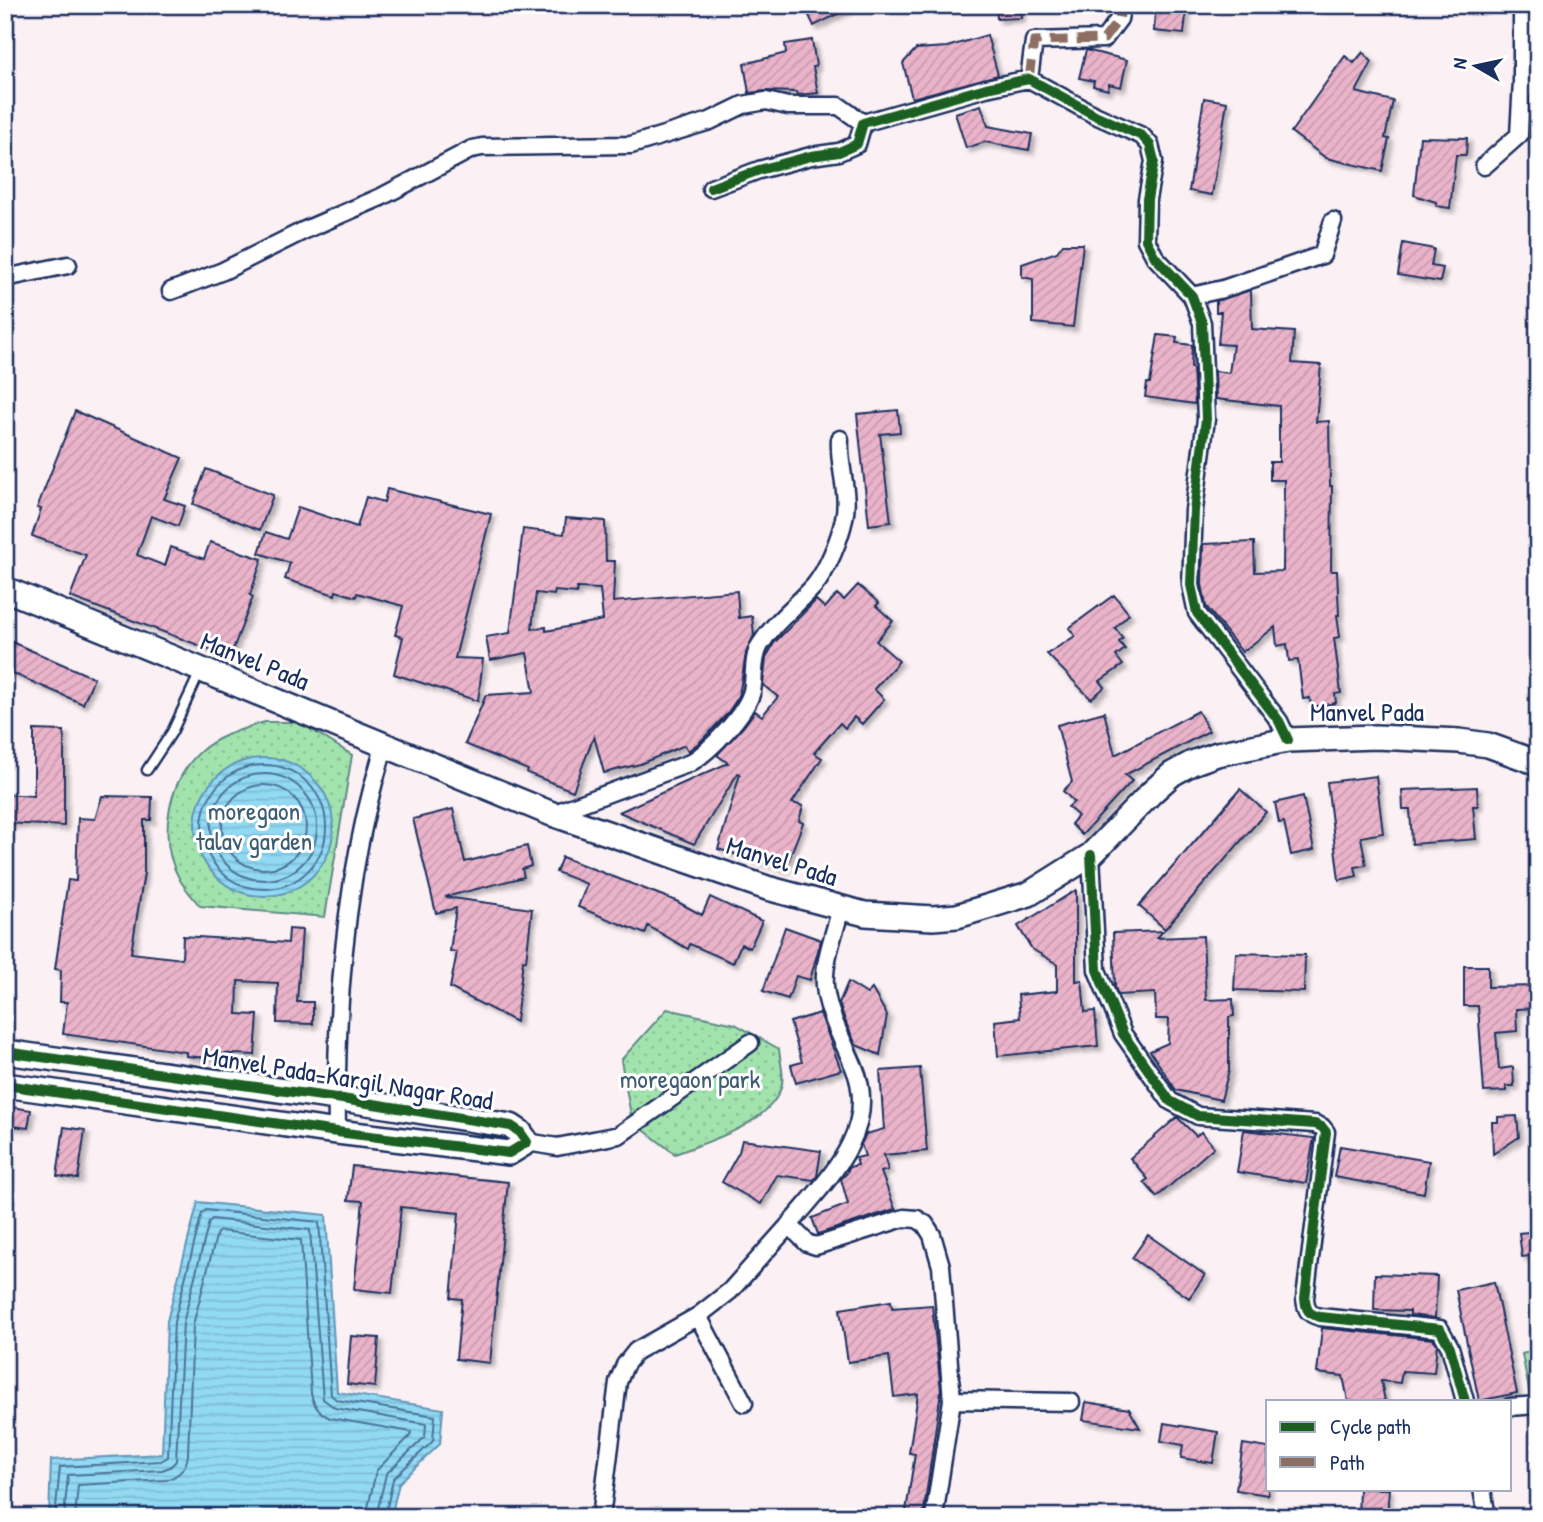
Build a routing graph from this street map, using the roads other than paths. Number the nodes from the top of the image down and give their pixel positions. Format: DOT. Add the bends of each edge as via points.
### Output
graph roads {
  1 [pos="1122,5"];
  2 [pos="1522,5"];
  3 [pos="1029,79"];
  4 [pos="1522,81"];
  5 [pos="1538,91"];
  6 [pos="863,122"];
  7 [pos="1484,166"];
  8 [pos="711,188"];
  9 [pos="1333,221"];
  10 [pos="68,265"];
  11 [pos="5,278"];
  12 [pos="171,291"];
  13 [pos="1192,296"];
  14 [pos="839,439"];
  15 [pos="5,589"];
  16 [pos="201,670"];
  17 [pos="1288,740"];
  18 [pos="385,745"];
  19 [pos="1538,763"];
  20 [pos="147,770"];
  21 [pos="552,814"];
  22 [pos="1091,855"];
  23 [pos="841,908"];
  24 [pos="750,1044"];
  25 [pos="5,1052"];
  26 [pos="5,1085"];
  27 [pos="336,1098"];
  28 [pos="337,1132"];
  29 [pos="527,1142"];
  30 [pos="789,1225"];
  31 [pos="698,1316"];
  32 [pos="952,1400"];
  33 [pos="1465,1400"];
  34 [pos="1071,1402"];
  35 [pos="744,1403"];
  36 [pos="1538,1405"];
  37 [pos="1512,1407"];
  38 [pos="1482,1490"];
  39 [pos="601,1517"];
  40 [pos="934,1517"];
  41 [pos="1487,1517"];
  1 -- 3 [label="street" via="1119,19 1104,39 1034,41"];
  2 -- 4 [label="street"];
  3 -- 6 [label="street"];
  3 -- 13 [label="street" via="1142,136 1150,145 1154,162 1146,240 1155,257"];
  4 -- 5 [label="street"];
  4 -- 7 [label="street" via="1519,135"];
  6 -- 8 [label="street" via="857,144 839,152 768,167"];
  6 -- 12 [label="street" via="839,106 766,101 631,145 472,149 380,197"];
  9 -- 13 [label="street" via="1322,255"];
  10 -- 11 [label="street"];
  13 -- 17 [label="street" via="1202,323 1206,419 1194,510 1192,597 1197,613 1279,721"];
  14 -- 21 [label="street" via="844,521 823,575 759,646 745,707 703,755 690,763"];
  15 -- 16 [label="main road, Manvel Pada"];
  16 -- 18 [label="main road, Manvel Pada"];
  16 -- 20 [label="lane" via="172,732"];
  17 -- 19 [label="main road, Manvel Pada" via="1376,737 1460,741 1488,745"];
  17 -- 22 [label="main road, Manvel Pada" via="1217,754 1172,774"];
  18 -- 21 [label="main road, Manvel Pada"];
  18 -- 27 [label="street" via="372,785 346,919"];
  21 -- 23 [label="main road, Manvel Pada" via="767,888"];
  22 -- 23 [label="main road, Manvel Pada" via="1029,894 957,916 865,915"];
  22 -- 33 [label="street" via="1097,970 1123,1034 1170,1101 1198,1116 1315,1124 1326,1132 1306,1309 1320,1317 1440,1329 1450,1347"];
  23 -- 30 [label="street" via="825,986 858,1076 857,1130 845,1157"];
  24 -- 29 [label="street" via="618,1135 557,1147"];
  25 -- 27 [label="main road, Manvel Pada-Kargil Nagar Road"];
  26 -- 28 [label="main road, Manvel Pada-Kargil Nagar Road"];
  27 -- 28 [label="street"];
  27 -- 29 [label="main road, Manvel Pada-Kargil Nagar Road" via="511,1126"];
  28 -- 29 [label="main road, Manvel Pada-Kargil Nagar Road" via="509,1153"];
  30 -- 31 [label="street" via="730,1292"];
  30 -- 32 [label="street" via="816,1246 904,1218 925,1224 941,1266"];
  31 -- 35 [label="street"];
  31 -- 39 [label="street" via="636,1351 625,1364 618,1382"];
  32 -- 34 [label="street"];
  32 -- 40 [label="street"];
  36 -- 37 [label="street"];
  38 -- 41 [label="street"];
}
